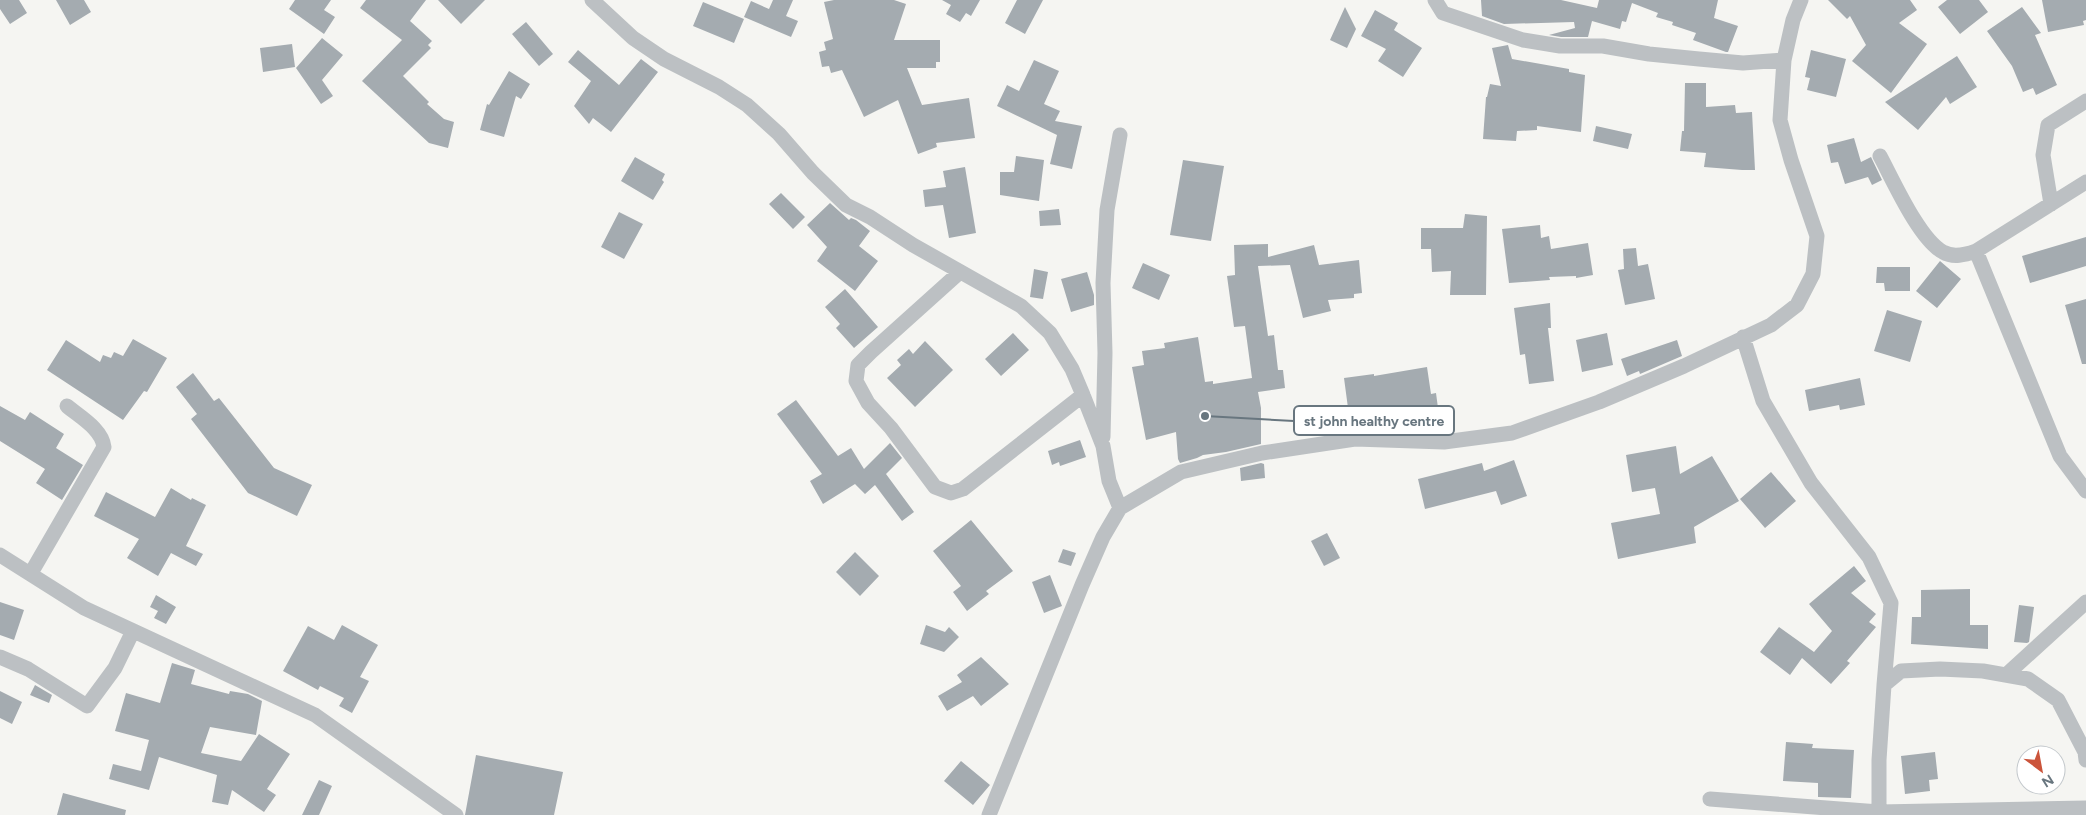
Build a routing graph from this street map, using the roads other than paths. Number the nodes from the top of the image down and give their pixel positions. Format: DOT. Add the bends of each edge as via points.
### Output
graph roads {
  1 [pos="592,0"];
  2 [pos="1435,0"];
  3 [pos="1801,0"];
  4 [pos="1784,60"];
  5 [pos="2086,101"];
  6 [pos="1120,135"];
  7 [pos="1880,156"];
  8 [pos="2086,182"];
  9 [pos="2051,204"];
  10 [pos="1976,251"];
  11 [pos="960,272"];
  12 [pos="1743,337"];
  13 [pos="1083,395"];
  14 [pos="67,406"];
  15 [pos="1103,446"];
  16 [pos="2086,491"];
  17 [pos="1120,508"];
  18 [pos="0,555"];
  19 [pos="31,574"];
  20 [pos="2086,602"];
  21 [pos="133,631"];
  22 [pos="0,657"];
  23 [pos="2006,675"];
  24 [pos="1884,685"];
  25 [pos="2086,760"];
  26 [pos="1710,799"];
  27 [pos="2086,808"];
  28 [pos="1879,813"];
  29 [pos="456,815"];
  30 [pos="988,815"];
  1 -- 11 [label="street" via="633,38 664,59 747,105 846,205"];
  2 -- 4 [label="street" via="1443,13 1523,40 1560,46 1603,46 1708,60"];
  3 -- 4 [label="street"];
  4 -- 12 [label="street" via="1780,120 1818,236 1813,274 1797,305 1771,325"];
  5 -- 9 [label="street" via="2048,125 2043,155"];
  6 -- 15 [label="street" via="1107,210 1103,283"];
  7 -- 10 [label="street" via="1919,229 1943,252 1962,256"];
  8 -- 9 [label="street"];
  9 -- 10 [label="street"];
  10 -- 16 [label="street" via="2060,456"];
  11 -- 13 [label="street" via="1021,306 1050,334"];
  11 -- 13 [label="street" via="870,352 858,365 856,381 868,403 935,487 950,493 963,489"];
  12 -- 17 [label="street" via="1599,402 1512,433 1444,442 1355,439 1262,453 1181,472"];
  12 -- 24 [label="street" via="1763,401 1811,483 1869,556 1891,603"];
  13 -- 15 [label="street"];
  14 -- 19 [label="street" via="97,431 103,438 104,447"];
  15 -- 17 [label="street"];
  17 -- 30 [label="street" via="1082,585"];
  18 -- 19 [label="street"];
  19 -- 21 [label="street" via="84,608"];
  20 -- 23 [label="street"];
  21 -- 22 [label="street" via="115,668 87,706 28,669"];
  21 -- 29 [label="street" via="315,715"];
  23 -- 24 [label="street" via="1984,670 1901,671"];
  23 -- 25 [label="street" via="2028,679 2058,700"];
  24 -- 28 [label="street"];
  26 -- 28 [label="street"];
  27 -- 28 [label="street"];
}
